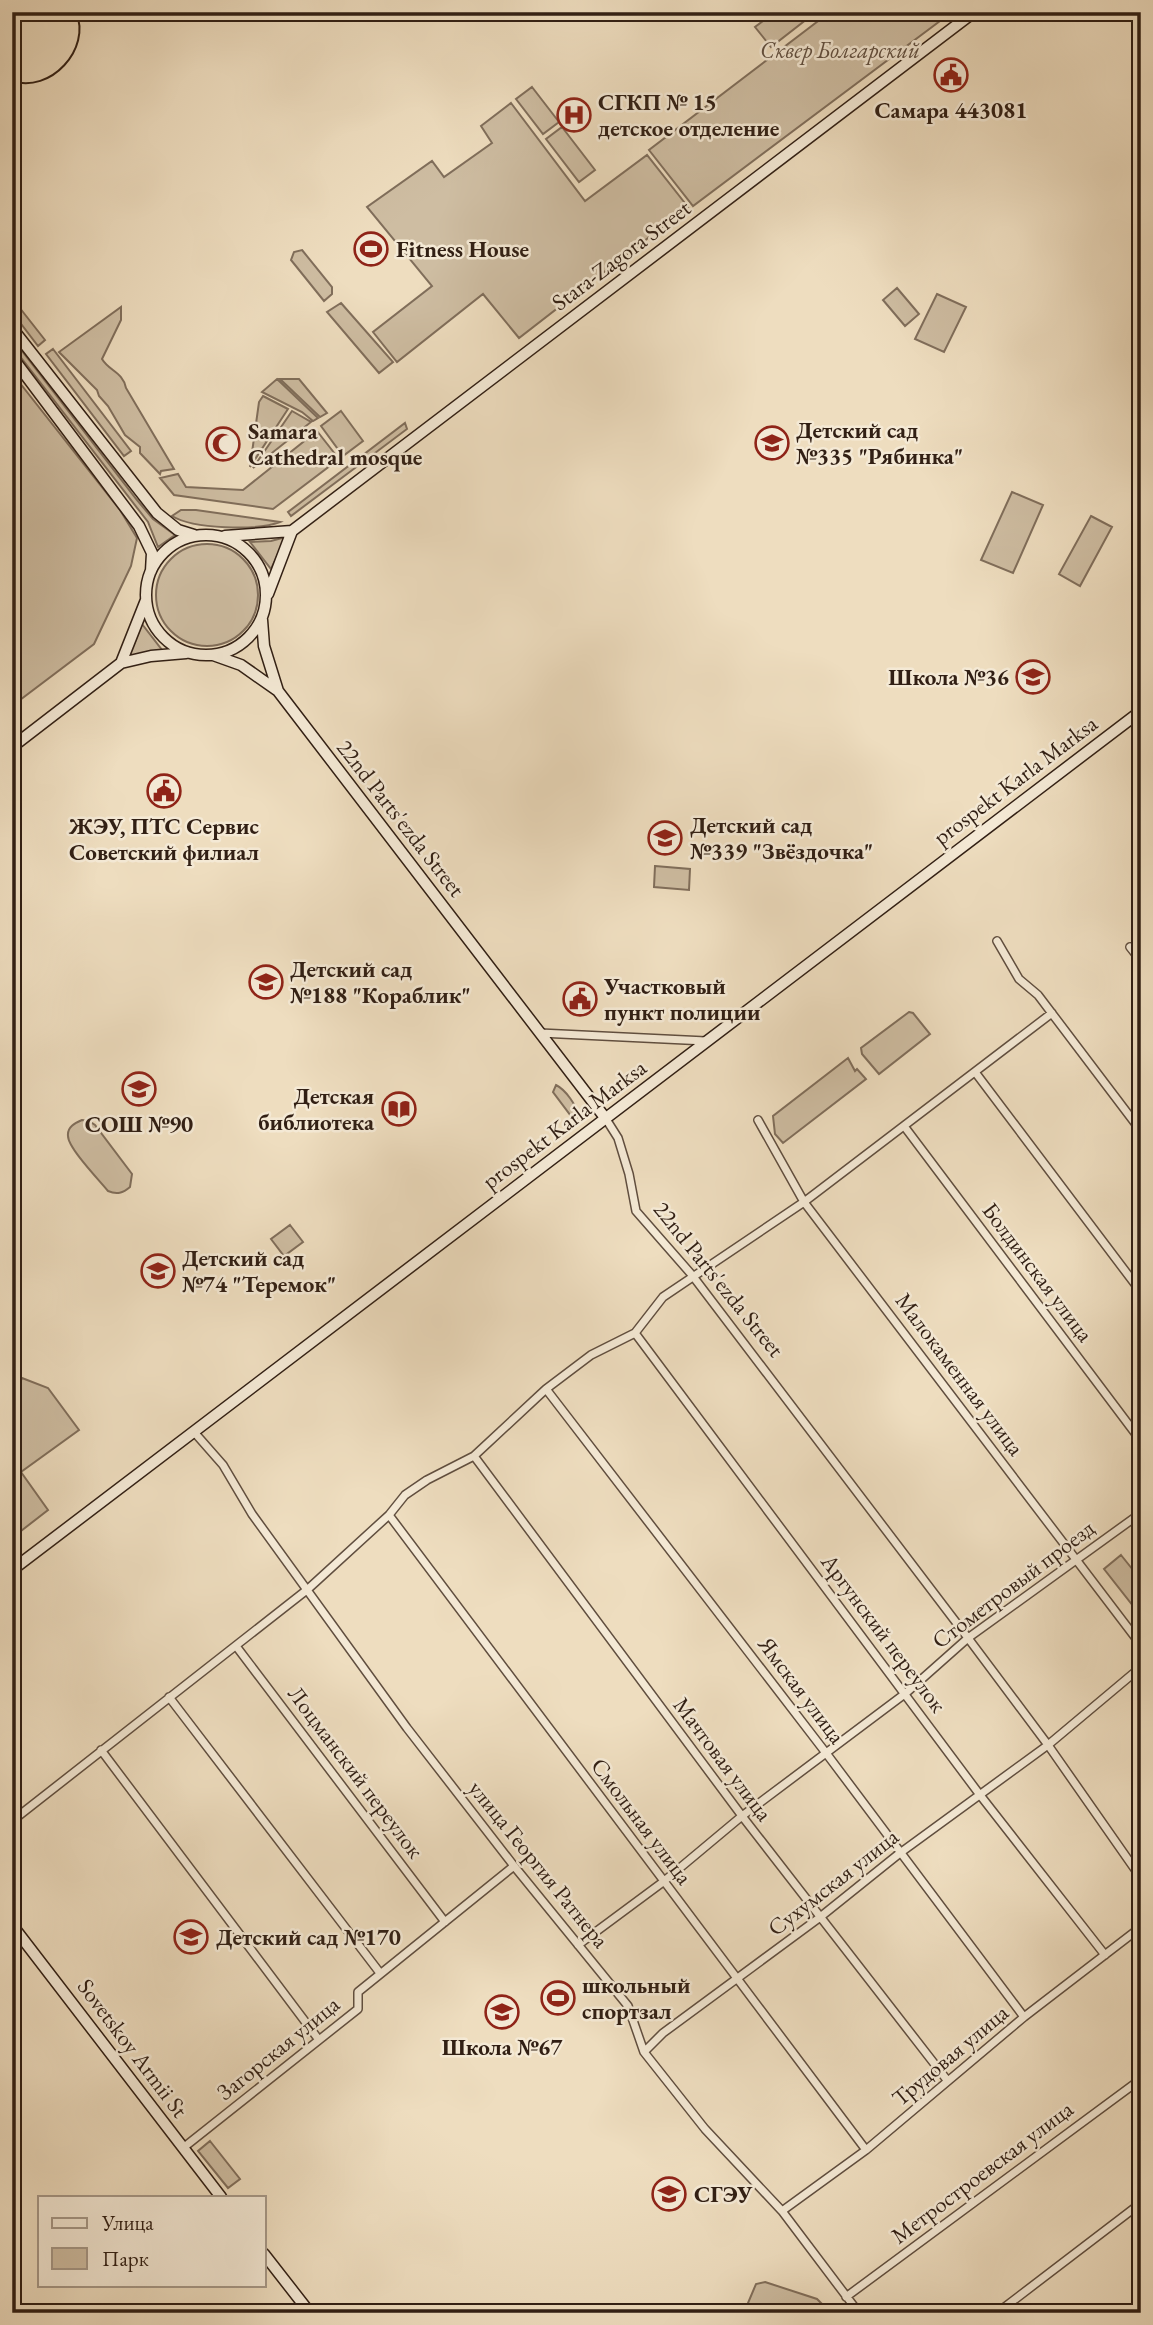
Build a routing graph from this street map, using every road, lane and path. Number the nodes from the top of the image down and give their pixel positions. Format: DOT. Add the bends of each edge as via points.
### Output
graph roads {
  1 [pos="974,12"];
  2 [pos="12,328"];
  3 [pos="12,357"];
  4 [pos="292,531"];
  5 [pos="194,536"];
  6 [pos="225,536"];
  7 [pos="151,571"];
  8 [pos="146,600"];
  9 [pos="267,600"];
  10 [pos="262,620"];
  11 [pos="189,653"];
  12 [pos="213,655"];
  13 [pos="121,663"];
  14 [pos="278,691"];
  15 [pos="1141,711"];
  16 [pos="12,747"];
  17 [pos="997,941"];
  18 [pos="1130,947"];
  19 [pos="1141,961"];
  20 [pos="1052,1013"];
  21 [pos="540,1032"];
  22 [pos="707,1041"];
  23 [pos="975,1072"];
  24 [pos="606,1119"];
  25 [pos="758,1120"];
  26 [pos="904,1126"];
  27 [pos="1141,1131"];
  28 [pos="804,1202"];
  29 [pos="692,1275"];
  30 [pos="1141,1292"];
  31 [pos="635,1333"];
  32 [pos="546,1389"];
  33 [pos="194,1432"];
  34 [pos="1141,1441"];
  35 [pos="474,1456"];
  36 [pos="1141,1513"];
  37 [pos="389,1515"];
  38 [pos="1076,1560"];
  39 [pos="12,1570"];
  40 [pos="308,1589"];
  41 [pos="968,1638"];
  42 [pos="1141,1645"];
  43 [pos="236,1646"];
  44 [pos="1141,1667"];
  45 [pos="906,1693"];
  46 [pos="169,1698"];
  47 [pos="1048,1745"];
  48 [pos="101,1751"];
  49 [pos="826,1753"];
  50 [pos="980,1795"];
  51 [pos="742,1816"];
  52 [pos="12,1821"];
  53 [pos="900,1853"];
  54 [pos="514,1866"];
  55 [pos="1141,1878"];
  56 [pos="663,1882"];
  57 [pos="819,1918"];
  58 [pos="445,1922"];
  59 [pos="12,1925"];
  60 [pos="1141,1927"];
  61 [pos="578,1945"];
  62 [pos="1105,1955"];
  63 [pos="380,1973"];
  64 [pos="736,1980"];
  65 [pos="1024,2017"];
  66 [pos="320,2040"];
  67 [pos="644,2052"];
  68 [pos="1141,2079"];
  69 [pos="947,2080"];
  70 [pos="183,2148"];
  71 [pos="866,2150"];
  72 [pos="220,2196"];
  73 [pos="1141,2203"];
  74 [pos="782,2211"];
  75 [pos="266,2257"];
  76 [pos="846,2297"];
  77 [pos="310,2313"];
  78 [pos="859,2313"];
  79 [pos="997,2313"];
  1 -- 4 [label="street, Stara-Zagora Street"];
  2 -- 5 [label="street" via="158,513 178,530"];
  3 -- 7 [label="street" via="147,538"];
  4 -- 6 [label="street"];
  4 -- 9 [label="street, Stara-Zagora Street"];
  5 -- 6 [label="street"];
  5 -- 7 [label="street" via="163,554"];
  6 -- 9 [label="street" via="255,560"];
  7 -- 8 [label="street"];
  8 -- 11 [label="street" via="155,627 168,642"];
  8 -- 13 [label="street"];
  9 -- 10 [label="street"];
  10 -- 12 [label="street" via="250,637"];
  10 -- 14 [label="street, 22nd Parts'ezda Street" via="264,646"];
  11 -- 12 [label="street"];
  11 -- 13 [label="street"];
  12 -- 14 [label="street" via="241,665"];
  13 -- 16 [label="street"];
  14 -- 21 [label="street, 22nd Parts'ezda Street"];
  15 -- 22 [label="street, prospekt Karla Marksa"];
  17 -- 20 [label="street" via="1019,979"];
  18 -- 19 [label="street"];
  20 -- 23 [label="street"];
  20 -- 27 [label="street"];
  21 -- 22 [label="street"];
  21 -- 24 [label="street, 22nd Parts'ezda Street"];
  22 -- 24 [label="street, prospekt Karla Marksa"];
  23 -- 26 [label="street"];
  23 -- 30 [label="street"];
  24 -- 29 [label="street, 22nd Parts'ezda Street" via="619,1141 636,1211"];
  24 -- 33 [label="street, prospekt Karla Marksa"];
  25 -- 28 [label="street, Малокаменная улица"];
  26 -- 28 [label="street"];
  26 -- 34 [label="street, Болдинская улица"];
  28 -- 29 [label="street"];
  28 -- 38 [label="street, Малокаменная улица"];
  29 -- 31 [label="street" via="663,1297"];
  29 -- 41 [label="street, 22nd Parts'ezda Street"];
  31 -- 32 [label="street" via="591,1355"];
  31 -- 45 [label="street, Аргунский переулок"];
  32 -- 35 [label="street"];
  32 -- 49 [label="street, Ямская улица"];
  33 -- 39 [label="street, prospekt Karla Marksa"];
  33 -- 40 [label="street, улица Георгия Ратнера" via="223,1465 252,1514"];
  35 -- 37 [label="street" via="405,1495"];
  35 -- 51 [label="street, Мачтовая улица"];
  36 -- 38 [label="street, Стометровый проезд"];
  37 -- 40 [label="street"];
  37 -- 56 [label="street, Смольная улица"];
  38 -- 41 [label="street, Стометровый проезд"];
  38 -- 42 [label="street, Малокаменная улица"];
  40 -- 43 [label="street"];
  40 -- 54 [label="street, улица Георгия Ратнера" via="407,1728"];
  41 -- 45 [label="street, Стометровый проезд"];
  41 -- 47 [label="street, 22nd Parts'ezda Street"];
  43 -- 46 [label="street"];
  43 -- 58 [label="street, Лоцманский переулок"];
  44 -- 47 [label="street, Сухумская улица"];
  45 -- 49 [label="street, Стометровый проезд"];
  45 -- 50 [label="street, Аргунский переулок"];
  46 -- 48 [label="street"];
  46 -- 63 [label="street"];
  47 -- 50 [label="street, Сухумская улица"];
  47 -- 55 [label="street, 22nd Parts'ezda Street"];
  48 -- 52 [label="street"];
  48 -- 66 [label="street"];
  49 -- 51 [label="street, Стометровый проезд"];
  49 -- 53 [label="street, Ямская улица"];
  50 -- 53 [label="street, Сухумская улица"];
  50 -- 62 [label="street, Аргунский переулок"];
  51 -- 56 [label="street, Стометровый проезд"];
  51 -- 57 [label="street, Мачтовая улица"];
  53 -- 57 [label="street, Сухумская улица"];
  53 -- 65 [label="street, Ямская улица"];
  54 -- 58 [label="street, Загорская улица"];
  54 -- 61 [label="street, улица Георгия Ратнера"];
  56 -- 61 [label="street, Стометровый проезд"];
  56 -- 64 [label="street, Смольная улица"];
  57 -- 64 [label="street, Сухумская улица"];
  57 -- 69 [label="street, Мачтовая улица"];
  58 -- 63 [label="street, Загорская улица"];
  59 -- 70 [label="street, Sovetskoy Armii St"];
  60 -- 62 [label="street, Трудовая улица"];
  61 -- 67 [label="street, улица Георгия Ратнера" via="628,2006"];
  62 -- 65 [label="street, Трудовая улица"];
  63 -- 66 [label="street, Загорская улица" via="358,1992 358,2009"];
  64 -- 67 [label="street, Сухумская улица"];
  64 -- 71 [label="street, Смольная улица"];
  65 -- 69 [label="street, Трудовая улица"];
  66 -- 70 [label="street, Загорская улица"];
  67 -- 74 [label="street, улица Георгия Ратнера" via="705,2129"];
  68 -- 76 [label="street, Метростроевская улица"];
  69 -- 71 [label="street, Трудовая улица"];
  70 -- 72 [label="street, Sovetskoy Armii St"];
  71 -- 74 [label="street, Трудовая улица"];
  73 -- 79 [label="street"];
  74 -- 76 [label="street, улица Георгия Ратнера"];
  75 -- 77 [label="street"];
  76 -- 78 [label="street, улица Георгия Ратнера"];
}
